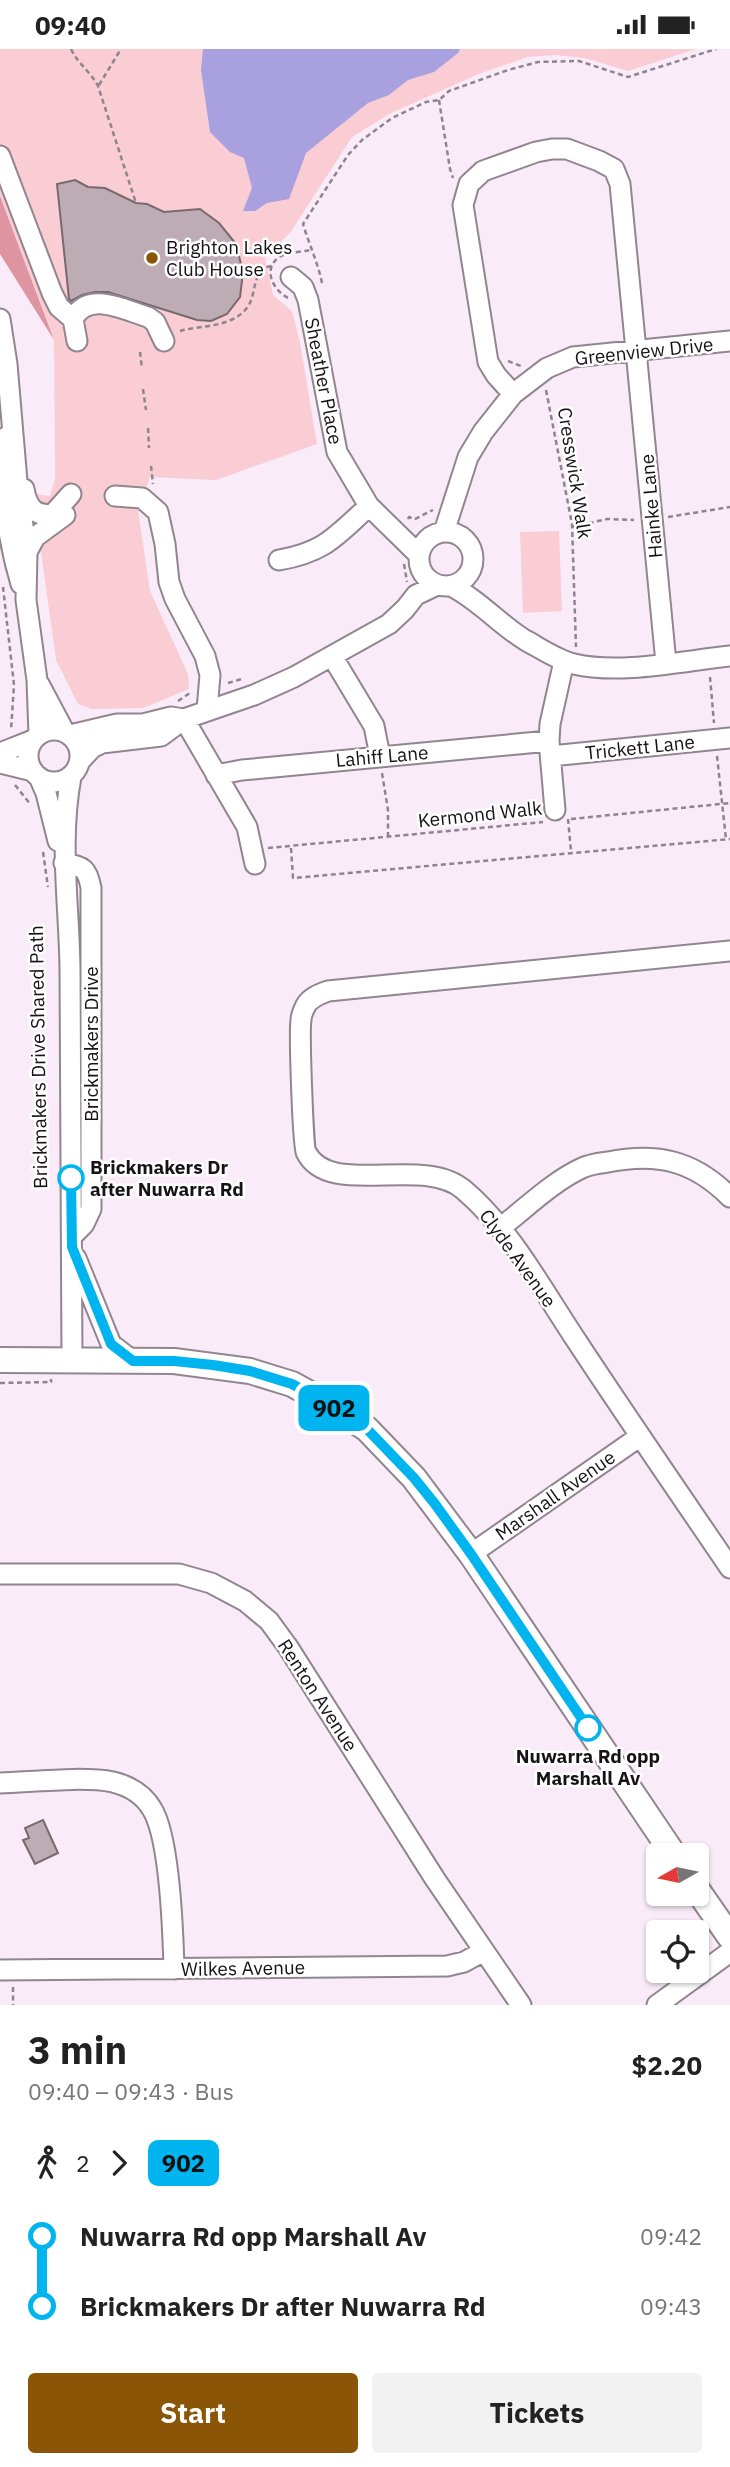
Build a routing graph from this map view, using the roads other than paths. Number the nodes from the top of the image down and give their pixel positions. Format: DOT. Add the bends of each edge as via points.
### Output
graph roads {
  1 [pos="0,156"];
  2 [pos="291,277"];
  3 [pos="0,319"];
  4 [pos="73,319"];
  5 [pos="170,337"];
  6 [pos="77,341"];
  7 [pos="730,341"];
  8 [pos="636,349"];
  9 [pos="513,394"];
  10 [pos="9,401"];
  11 [pos="17,461"];
  12 [pos="458,490"];
  13 [pos="116,496"];
  14 [pos="369,506"];
  15 [pos="384,520"];
  16 [pos="441,532"];
  17 [pos="465,539"];
  18 [pos="27,552"];
  19 [pos="279,560"];
  20 [pos="415,562"];
  21 [pos="472,567"];
  22 [pos="444,585"];
  23 [pos="409,593"];
  24 [pos="26,600"];
  25 [pos="498,621"];
  26 [pos="332,656"];
  27 [pos="730,656"];
  28 [pos="570,662"];
  29 [pos="666,663"];
  30 [pos="37,680"];
  31 [pos="207,710"];
  32 [pos="179,711"];
  33 [pos="67,733"];
  34 [pos="36,738"];
  35 [pos="720,739"];
  36 [pos="550,749"];
  37 [pos="0,753"];
  38 [pos="380,756"];
  39 [pos="0,763"];
  40 [pos="76,769"];
  41 [pos="36,774"];
  42 [pos="216,775"];
  43 [pos="559,817"];
  44 [pos="253,856"];
  45 [pos="64,863"];
  46 [pos="730,951"];
  47 [pos="730,1197"];
  48 [pos="500,1228"];
  49 [pos="72,1242"];
  50 [pos="0,1360"];
  51 [pos="72,1361"];
  52 [pos="133,1361"];
  53 [pos="639,1437"];
  54 [pos="471,1554"];
  55 [pos="730,1568"];
  56 [pos="0,1574"];
  57 [pos="0,1783"];
  58 [pos="666,1843"];
  59 [pos="708,1906"];
  60 [pos="730,1937"];
  61 [pos="484,1951"];
  62 [pos="730,1952"];
  63 [pos="174,1969"];
  64 [pos="0,1970"];
  65 [pos="521,2005"];
  66 [pos="657,2005"];
  1 -- 4 [label="street" via="52,293"];
  2 -- 14 [label="street, Sheather Place" via="308,300 337,451"];
  3 -- 10 [label="street"];
  4 -- 5 [label="street" via="81,307 93,302 148,317"];
  4 -- 6 [label="street"];
  7 -- 8 [label="street, Greenview Drive"];
  8 -- 9 [label="street, Greenview Drive" via="573,357 547,368"];
  8 -- 9 [label="street, Hainke Lane" via="620,184 614,169 567,149 526,155 483,171 469,184 463,205 488,362"];
  8 -- 29 [label="street, Hainke Lane"];
  9 -- 12 [label="street, Greenview Drive" via="468,457"];
  10 -- 11 [label="street"];
  10 -- 24 [label="street" via="5,491 12,556"];
  11 -- 18 [label="street"];
  11 -- 18 [label="street" via="33,511 53,513 72,494 66,514 35,537"];
  12 -- 16 [label="street, Greenview Drive"];
  12 -- 17 [label="street, Greenview Drive"];
  13 -- 31 [label="street" via="142,498 158,512 169,582 210,675"];
  14 -- 15 [label="street, Sheather Place"];
  14 -- 19 [label="street" via="323,547"];
  15 -- 16 [label="street, Sheather Place" via="405,529"];
  15 -- 20 [label="street, Sheather Place"];
  16 -- 17 [label="street"];
  16 -- 20 [label="street" via="425,541"];
  17 -- 21 [label="street" via="472,552"];
  18 -- 24 [label="street"];
  20 -- 22 [label="street" via="430,581"];
  20 -- 23 [label="street"];
  21 -- 22 [label="street" via="464,579"];
  21 -- 25 [label="street"];
  22 -- 23 [label="street"];
  22 -- 25 [label="street" via="466,593"];
  23 -- 26 [label="street" via="388,624"];
  24 -- 30 [label="street"];
  25 -- 28 [label="street"];
  26 -- 31 [label="street" via="274,686"];
  26 -- 38 [label="street" via="374,726"];
  27 -- 29 [label="street"];
  28 -- 29 [label="street" via="607,668"];
  28 -- 36 [label="street" via="550,724"];
  30 -- 33 [label="street"];
  30 -- 34 [label="street"];
  31 -- 32 [label="street"];
  32 -- 33 [label="street" via="143,724"];
  32 -- 40 [label="street" via="162,736 102,743 92,748"];
  32 -- 42 [label="street"];
  33 -- 34 [label="street" via="55,729"];
  33 -- 40 [label="street" via="79,747"];
  34 -- 37 [label="street"];
  34 -- 41 [label="street" via="28,756"];
  35 -- 36 [label="street, Trickett Lane"];
  36 -- 38 [label="street, Lahiff Lane"];
  36 -- 43 [label="street"];
  38 -- 42 [label="street, Lahiff Lane"];
  39 -- 41 [label="street"];
  40 -- 41 [label="street" via="55,783"];
  40 -- 45 [label="street, Brickmakers Drive" via="67,796"];
  41 -- 45 [label="street, Brickmakers Drive"];
  42 -- 44 [label="street" via="247,827"];
  45 -- 49 [label="street, Brickmakers Drive"];
  46 -- 48 [label="street, Clyde Avenue" via="328,991 306,1005 300,1039 306,1151 322,1171 428,1174 462,1187"];
  47 -- 48 [label="street" via="714,1181 679,1161 635,1156 584,1167"];
  48 -- 53 [label="street, Clyde Avenue"];
  49 -- 51 [label="street, Brickmakers Drive"];
  49 -- 52 [label="street" via="111,1344"];
  50 -- 51 [label="main road"];
  51 -- 52 [label="main road"];
  52 -- 54 [label="main road" via="250,1371 292,1384 330,1405 367,1429 401,1464"];
  53 -- 54 [label="street, Marshall Avenue"];
  53 -- 55 [label="street, Clyde Avenue"];
  54 -- 58 [label="main road"];
  56 -- 61 [label="street, Renton Avenue" via="179,1574 217,1586 254,1608 288,1647"];
  57 -- 63 [label="street" via="110,1782 132,1790 149,1804 162,1837"];
  59 -- 60 [label="main road"];
  61 -- 63 [label="street, Wilkes Avenue" via="447,1966"];
  61 -- 65 [label="street, Renton Avenue"];
  62 -- 66 [label="street"];
  63 -- 64 [label="street, Wilkes Avenue"];
}
